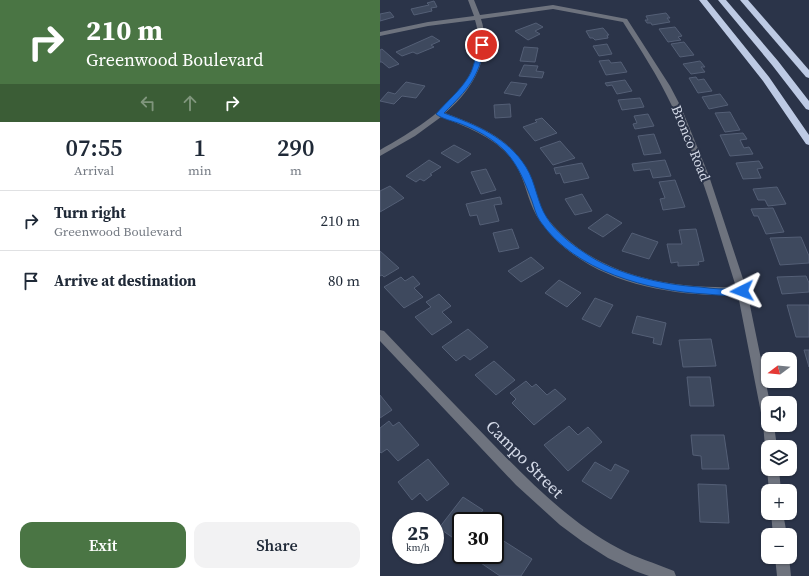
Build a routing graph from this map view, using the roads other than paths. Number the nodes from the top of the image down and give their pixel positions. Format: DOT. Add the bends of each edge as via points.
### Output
graph roads {
  1 [pos="471,0"];
  2 [pos="703,0"];
  3 [pos="722,0"];
  4 [pos="744,0"];
  5 [pos="477,17"];
  6 [pos="380,34"];
  7 [pos="809,75"];
  8 [pos="809,107"];
  9 [pos="440,114"];
  10 [pos="809,142"];
  11 [pos="380,153"];
  12 [pos="742,291"];
  13 [pos="380,334"];
  14 [pos="763,396"];
  15 [pos="783,564"];
  16 [pos="669,576"];
  17 [pos="784,576"];
  1 -- 5 [label="street"];
  2 -- 10 [label="highway" via="770,85"];
  3 -- 8 [label="highway"];
  4 -- 7 [label="highway"];
  5 -- 6 [label="street, Bronco Road"];
  5 -- 9 [label="street" via="482,38 477,65 463,89"];
  5 -- 12 [label="street, Bronco Road" via="553,7 625,20 658,71 677,107 705,176"];
  9 -- 11 [label="street" via="409,137"];
  9 -- 12 [label="street" via="473,126 507,149 523,168 543,219 563,241 582,256 606,269 656,285 687,290"];
  12 -- 14 [label="street, Bronco Road"];
  13 -- 16 [label="street, Campo Street" via="526,487 570,526 602,547"];
  15 -- 17 [label="street"];
}
